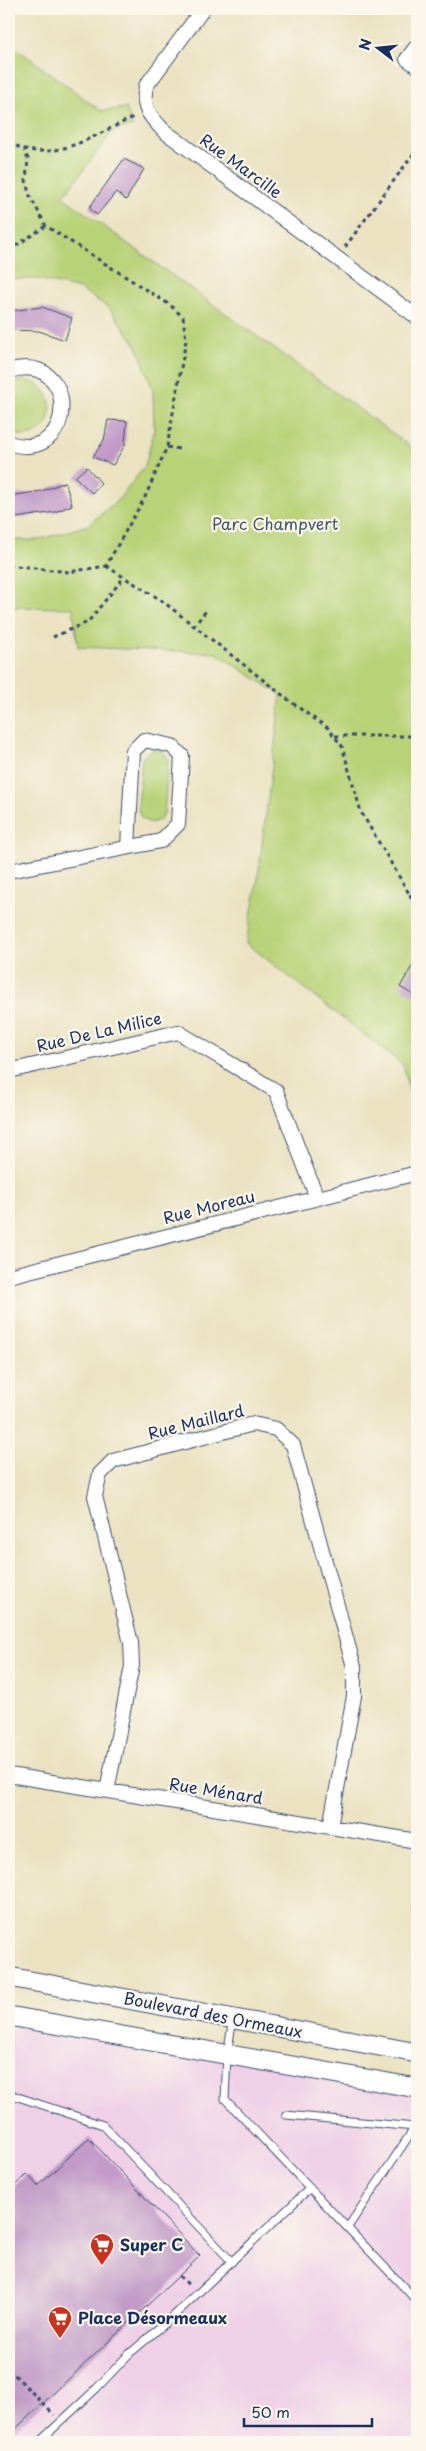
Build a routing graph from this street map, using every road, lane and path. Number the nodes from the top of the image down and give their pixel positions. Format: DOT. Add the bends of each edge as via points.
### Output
graph roads {
  1 [pos="203,9"];
  2 [pos="417,46"];
  3 [pos="417,66"];
  4 [pos="148,110"];
  5 [pos="9,142"];
  6 [pos="417,149"];
  7 [pos="24,151"];
  8 [pos="46,226"];
  9 [pos="9,250"];
  10 [pos="337,258"];
  11 [pos="417,317"];
  12 [pos="9,371"];
  13 [pos="9,443"];
  14 [pos="167,447"];
  15 [pos="179,449"];
  16 [pos="9,565"];
  17 [pos="106,566"];
  18 [pos="124,578"];
  19 [pos="206,611"];
  20 [pos="194,627"];
  21 [pos="53,637"];
  22 [pos="334,736"];
  23 [pos="417,736"];
  24 [pos="128,847"];
  25 [pos="9,871"];
  26 [pos="417,894"];
  27 [pos="409,896"];
  28 [pos="417,906"];
  29 [pos="9,1071"];
  30 [pos="417,1073"];
  31 [pos="417,1112"];
  32 [pos="417,1173"];
  33 [pos="317,1198"];
  34 [pos="9,1276"];
  35 [pos="9,1774"];
  36 [pos="107,1791"];
  37 [pos="330,1827"];
  38 [pos="417,1841"];
  39 [pos="9,1977"];
  40 [pos="9,2016"];
  41 [pos="233,2019"];
  42 [pos="417,2053"];
  43 [pos="227,2054"];
  44 [pos="417,2088"];
  45 [pos="9,2094"];
  46 [pos="286,2115"];
  47 [pos="310,2188"];
  48 [pos="348,2228"];
  49 [pos="232,2262"];
  50 [pos="417,2300"];
  51 [pos="9,2369"];
  52 [pos="61,2422"];
  53 [pos="39,2442"];
  1 -- 4 [label="street" via="146,86 143,100"];
  2 -- 3 [label="street" via="407,59"];
  4 -- 7 [label="path" via="70,147"];
  4 -- 10 [label="street, Rue Marcille" via="164,130"];
  5 -- 7 [label="path"];
  6 -- 10 [label="path"];
  7 -- 8 [label="path" via="28,159 26,180 30,194"];
  8 -- 9 [label="path"];
  8 -- 14 [label="path" via="170,305 183,317 186,340"];
  10 -- 11 [label="street, Rue Marcille"];
  12 -- 13 [label="street" via="28,368 46,375 59,391 63,411 56,430 40,443 20,446"];
  14 -- 15 [label="path"];
  14 -- 17 [label="path" via="146,495"];
  16 -- 17 [label="path" via="69,572"];
  17 -- 18 [label="path"];
  18 -- 20 [label="path" via="161,600"];
  18 -- 21 [label="path" via="88,622"];
  19 -- 20 [label="path"];
  20 -- 22 [label="path" via="328,728"];
  22 -- 23 [label="path"];
  22 -- 27 [label="path" via="342,746 361,812"];
  24 -- 24 [label="street" via="161,841 178,824 182,756 172,746 144,740 134,751"];
  24 -- 25 [label="street"];
  26 -- 27 [label="path"];
  27 -- 28 [label="path"];
  29 -- 33 [label="street, Rue De La Milice" via="178,1032 276,1091"];
  30 -- 31 [label="path" via="412,1088"];
  32 -- 33 [label="street, Rue Moreau"];
  33 -- 34 [label="street, Rue Moreau"];
  35 -- 36 [label="street, Rue Ménard"];
  36 -- 37 [label="street, Rue Ménard"];
  36 -- 37 [label="street, Rue Maillard" via="132,1666 131,1643 95,1496 100,1474 113,1461 253,1424 276,1429 293,1445 354,1668 354,1696"];
  37 -- 38 [label="street, Rue Ménard"];
  39 -- 41 [label="street, Boulevard des Ormeaux"];
  40 -- 43 [label="street"];
  41 -- 42 [label="street, Boulevard des Ormeaux"];
  41 -- 43 [label="lane"];
  43 -- 44 [label="street"];
  43 -- 47 [label="lane" via="225,2099"];
  45 -- 49 [label="lane" via="103,2124"];
  46 -- 48 [label="lane" via="415,2127"];
  47 -- 48 [label="lane"];
  47 -- 49 [label="lane"];
  48 -- 50 [label="lane"];
  49 -- 52 [label="lane" via="129,2354"];
  51 -- 52 [label="path"];
  52 -- 53 [label="lane"];
}
